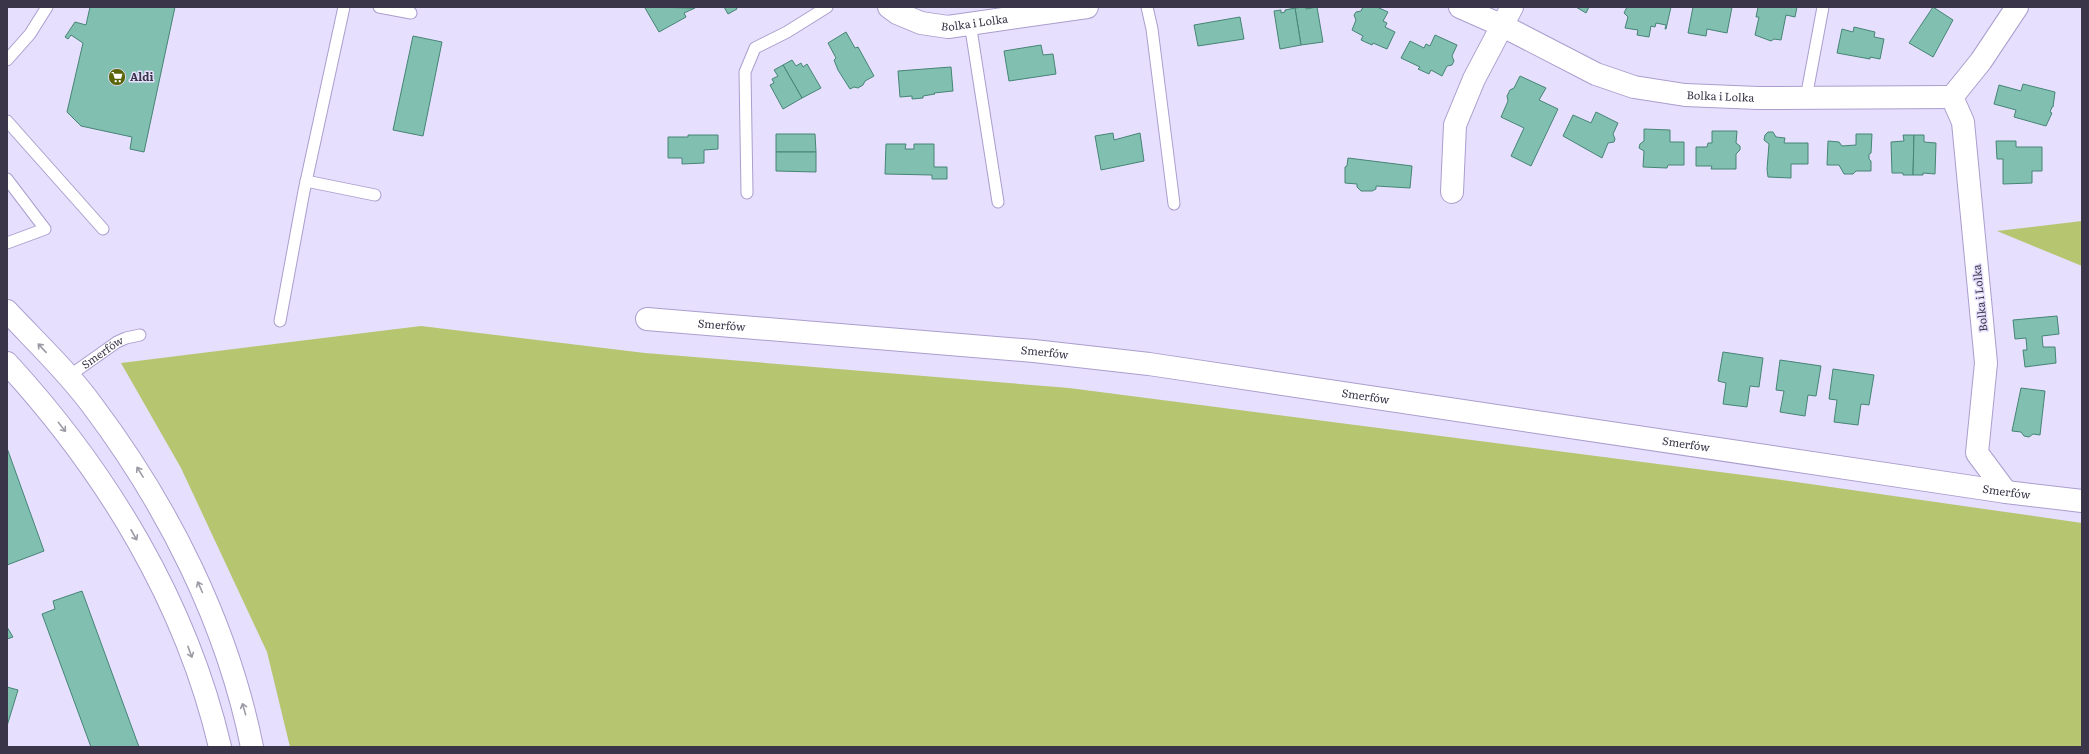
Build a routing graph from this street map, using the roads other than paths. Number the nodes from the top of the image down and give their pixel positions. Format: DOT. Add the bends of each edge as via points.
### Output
graph roads {
  1 [pos="47,7"];
  2 [pos="344,7"];
  3 [pos="379,7"];
  4 [pos="827,7"];
  5 [pos="889,7"];
  6 [pos="1087,7"];
  7 [pos="1147,7"];
  8 [pos="1460,7"];
  9 [pos="1823,7"];
  10 [pos="2017,7"];
  11 [pos="411,13"];
  12 [pos="1508,16"];
  13 [pos="970,23"];
  14 [pos="7,60"];
  15 [pos="1952,97"];
  16 [pos="1806,98"];
  17 [pos="7,121"];
  18 [pos="7,179"];
  19 [pos="306,181"];
  20 [pos="1452,192"];
  21 [pos="747,193"];
  22 [pos="376,195"];
  23 [pos="998,202"];
  24 [pos="1174,204"];
  25 [pos="103,229"];
  26 [pos="7,243"];
  27 [pos="7,311"];
  28 [pos="647,319"];
  29 [pos="280,321"];
  30 [pos="140,335"];
  31 [pos="7,363"];
  32 [pos="69,376"];
  33 [pos="2006,492"];
  34 [pos="2082,501"];
  35 [pos="220,747"];
  36 [pos="252,747"];
  1 -- 14 [label="lane" via="30,34"];
  2 -- 19 [label="lane"];
  3 -- 11 [label="lane"];
  4 -- 21 [label="lane" via="755,48 745,72"];
  5 -- 13 [label="street, Bolka i Lolka" via="921,23 948,27"];
  6 -- 13 [label="street, Bolka i Lolka"];
  7 -- 24 [label="lane"];
  8 -- 12 [label="street, Bolka i Lolka"];
  9 -- 16 [label="lane"];
  10 -- 15 [label="street" via="1981,61"];
  12 -- 16 [label="street, Bolka i Lolka" via="1596,74 1634,87 1686,95"];
  12 -- 20 [label="street" via="1474,79 1455,125"];
  13 -- 23 [label="lane"];
  15 -- 16 [label="street, Bolka i Lolka"];
  15 -- 33 [label="street, Bolka i Lolka" via="1963,122 1986,363 1977,453"];
  17 -- 25 [label="lane"];
  18 -- 26 [label="lane" via="45,229"];
  19 -- 22 [label="lane"];
  19 -- 29 [label="lane"];
  32 -- 27 [label="street, one-way"];
  28 -- 33 [label="street, Smerfów" via="1034,351 1149,364"];
  30 -- 32 [label="lane, Smerfów" via="117,342"];
  31 -- 35 [label="street, one-way" via="38,397 86,458 121,511 180,624 203,686"];
  36 -- 32 [label="street, one-way" via="232,667 175,534 136,466"];
  33 -- 34 [label="street, Smerfów"];
}
